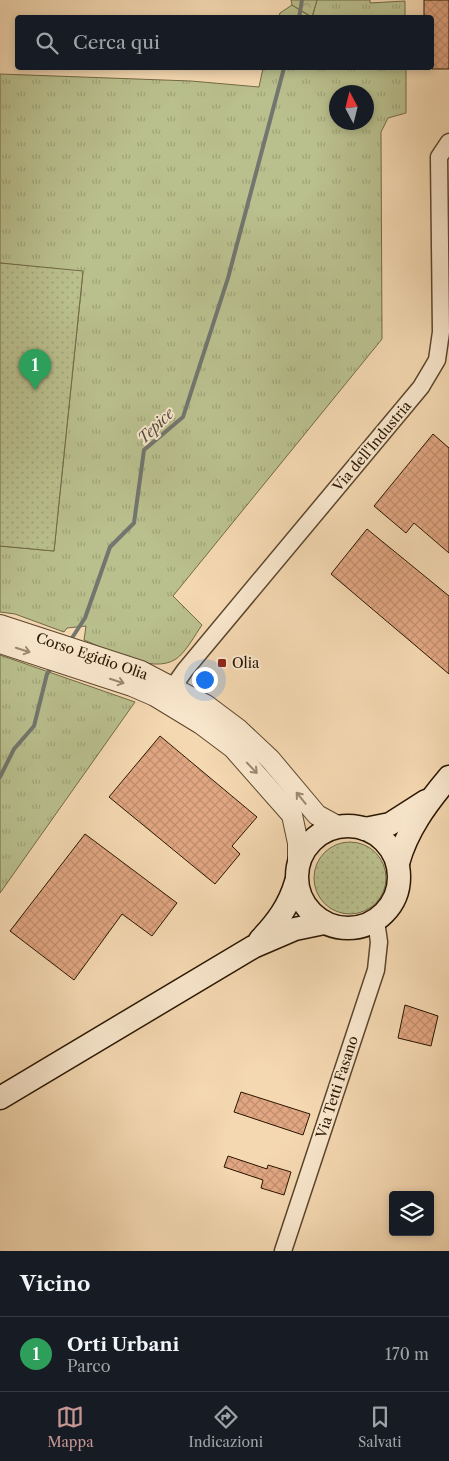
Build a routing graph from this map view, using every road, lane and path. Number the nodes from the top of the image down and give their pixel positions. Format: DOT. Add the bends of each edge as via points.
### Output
graph roads {
  1 [pos="449,142"];
  2 [pos="0,625"];
  3 [pos="0,643"];
  4 [pos="50,650"];
  5 [pos="168,694"];
  6 [pos="449,777"];
  7 [pos="431,798"];
  8 [pos="339,826"];
  9 [pos="365,828"];
  10 [pos="398,863"];
  11 [pos="297,872"];
  12 [pos="376,921"];
  13 [pos="324,923"];
  14 [pos="253,947"];
  15 [pos="0,1098"];
  16 [pos="282,1251"];
  1 -- 5 [label="street, Via dell'Industria" via="439,157 442,332 437,360 421,387"];
  2 -- 4 [label="street, Corso Egidio Olia"];
  3 -- 4 [label="street, Corso Egidio Olia, one-way"];
  4 -- 5 [label="street, Corso Egidio Olia" via="141,671"];
  8 -- 5 [label="street, Corso Egidio Olia, one-way" via="317,815 270,759 238,729 206,705"];
  5 -- 11 [label="street, Corso Egidio Olia, one-way" via="233,748 292,815 298,842"];
  6 -- 7 [label="main road"];
  7 -- 9 [label="main road" via="390,824"];
  7 -- 10 [label="main road" via="402,847"];
  8 -- 9 [label="main road"];
  8 -- 11 [label="main road" via="326,831 304,849"];
  9 -- 10 [label="main road" via="379,836"];
  10 -- 12 [label="main road" via="400,879 396,896"];
  11 -- 13 [label="main road" via="301,899 310,913"];
  11 -- 14 [label="main road" via="283,915"];
  12 -- 13 [label="main road" via="350,929"];
  12 -- 16 [label="street, Via Tetti Fasano" via="380,942 376,970"];
  13 -- 14 [label="main road" via="296,929"];
  14 -- 15 [label="main road"];
}
